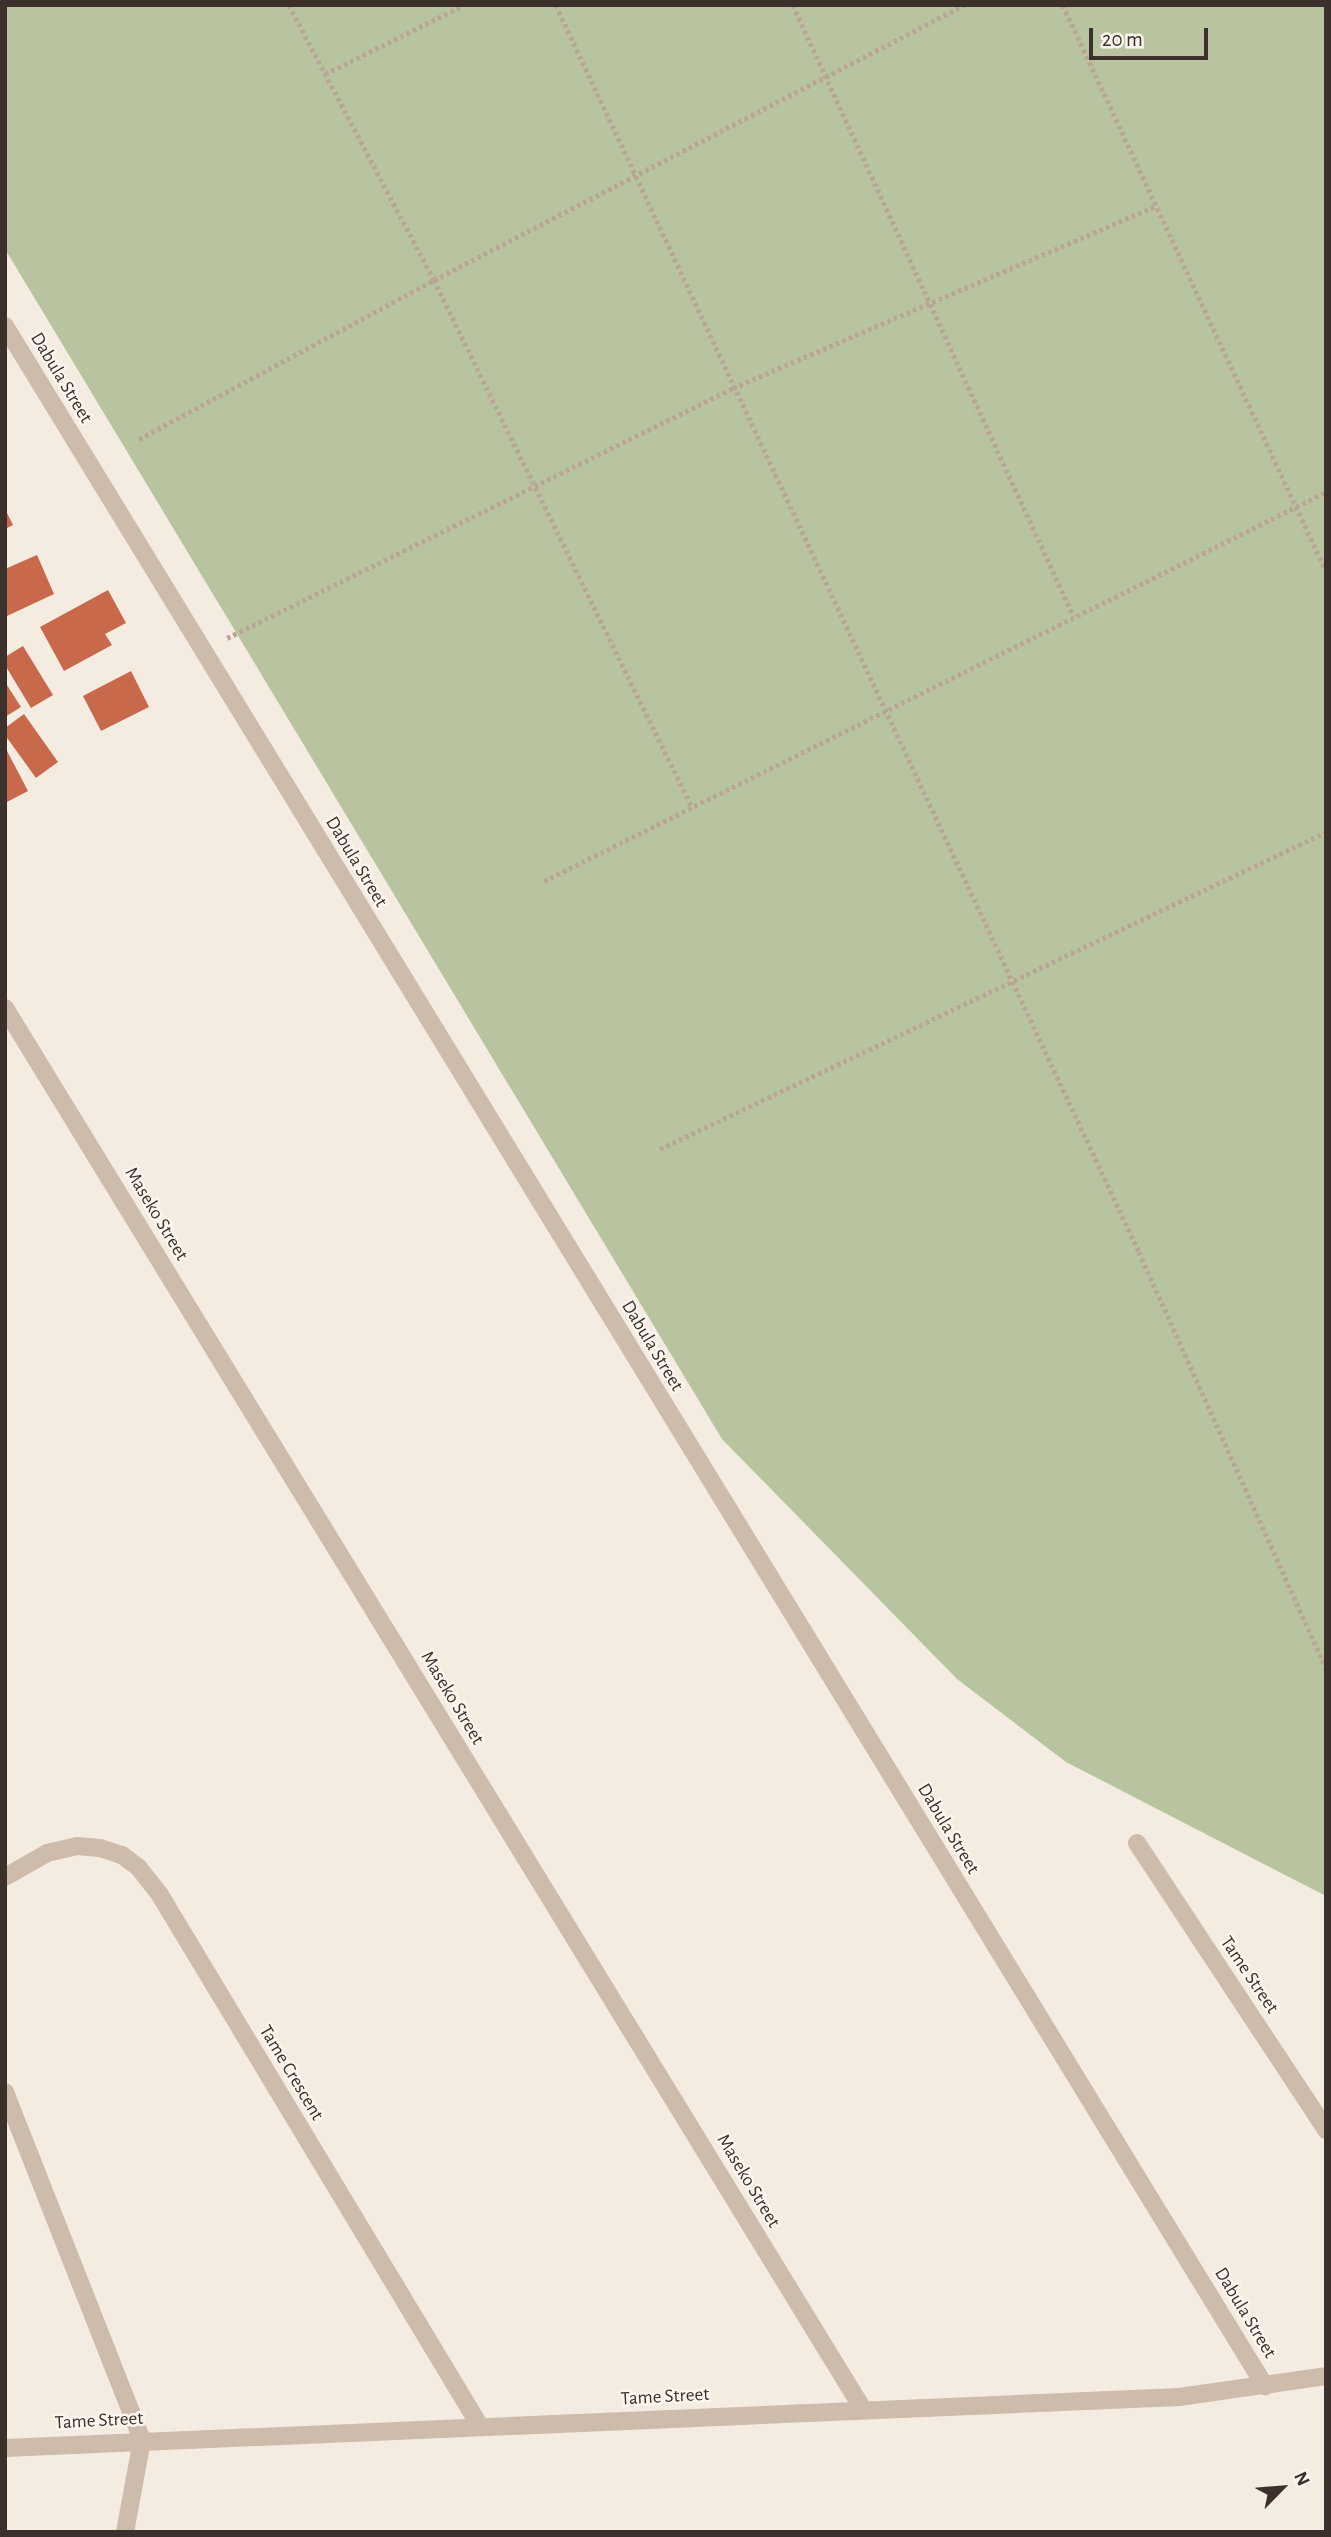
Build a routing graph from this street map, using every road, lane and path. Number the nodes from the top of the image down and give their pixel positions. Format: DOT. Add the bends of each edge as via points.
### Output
graph roads {
  1 [pos="289,5"];
  2 [pos="464,5"];
  3 [pos="556,5"];
  4 [pos="793,5"];
  5 [pos="964,5"];
  6 [pos="1063,5"];
  7 [pos="325,74"];
  8 [pos="826,77"];
  9 [pos="634,176"];
  10 [pos="1156,206"];
  11 [pos="434,280"];
  12 [pos="930,304"];
  13 [pos="5,326"];
  14 [pos="733,388"];
  15 [pos="139,439"];
  16 [pos="535,484"];
  17 [pos="1326,492"];
  18 [pos="1295,507"];
  19 [pos="1326,571"];
  20 [pos="1074,617"];
  21 [pos="202,650"];
  22 [pos="883,710"];
  23 [pos="692,807"];
  24 [pos="1326,832"];
  25 [pos="544,881"];
  26 [pos="1012,982"];
  27 [pos="5,1008"];
  28 [pos="660,1149"];
  29 [pos="1326,1669"];
  30 [pos="1137,1843"];
  31 [pos="5,1877"];
  32 [pos="5,2092"];
  33 [pos="1326,2130"];
  34 [pos="1326,2376"];
  35 [pos="1265,2386"];
  36 [pos="863,2409"];
  37 [pos="480,2426"];
  38 [pos="142,2440"];
  39 [pos="5,2448"];
  40 [pos="125,2532"];
  1 -- 7 [label="path"];
  2 -- 7 [label="path"];
  3 -- 9 [label="path"];
  4 -- 8 [label="path"];
  5 -- 8 [label="path"];
  6 -- 10 [label="path"];
  7 -- 11 [label="path"];
  8 -- 9 [label="path"];
  8 -- 12 [label="path"];
  9 -- 11 [label="path"];
  9 -- 14 [label="path"];
  10 -- 12 [label="path"];
  10 -- 18 [label="path"];
  11 -- 15 [label="path"];
  11 -- 16 [label="path"];
  12 -- 14 [label="path"];
  12 -- 20 [label="path"];
  13 -- 21 [label="street, Dabula Street"];
  14 -- 16 [label="path"];
  14 -- 22 [label="path"];
  16 -- 21 [label="path"];
  16 -- 23 [label="path"];
  17 -- 18 [label="path"];
  18 -- 19 [label="path"];
  18 -- 20 [label="path"];
  20 -- 22 [label="path"];
  21 -- 35 [label="street, Dabula Street"];
  22 -- 23 [label="path"];
  22 -- 26 [label="path"];
  23 -- 25 [label="path"];
  24 -- 26 [label="path"];
  26 -- 28 [label="path"];
  26 -- 29 [label="path"];
  27 -- 36 [label="street, Maseko Street"];
  30 -- 33 [label="street, Tame Street"];
  31 -- 37 [label="street, Tame Crescent" via="47,1853 78,1846 122,1855 139,1868 160,1895"];
  32 -- 38 [label="street"];
  34 -- 35 [label="street, Tame Street"];
  35 -- 36 [label="street, Tame Street" via="1179,2398"];
  36 -- 37 [label="street, Tame Street"];
  37 -- 38 [label="street, Tame Street"];
  38 -- 39 [label="street, Tame Street"];
  38 -- 40 [label="street"];
}
